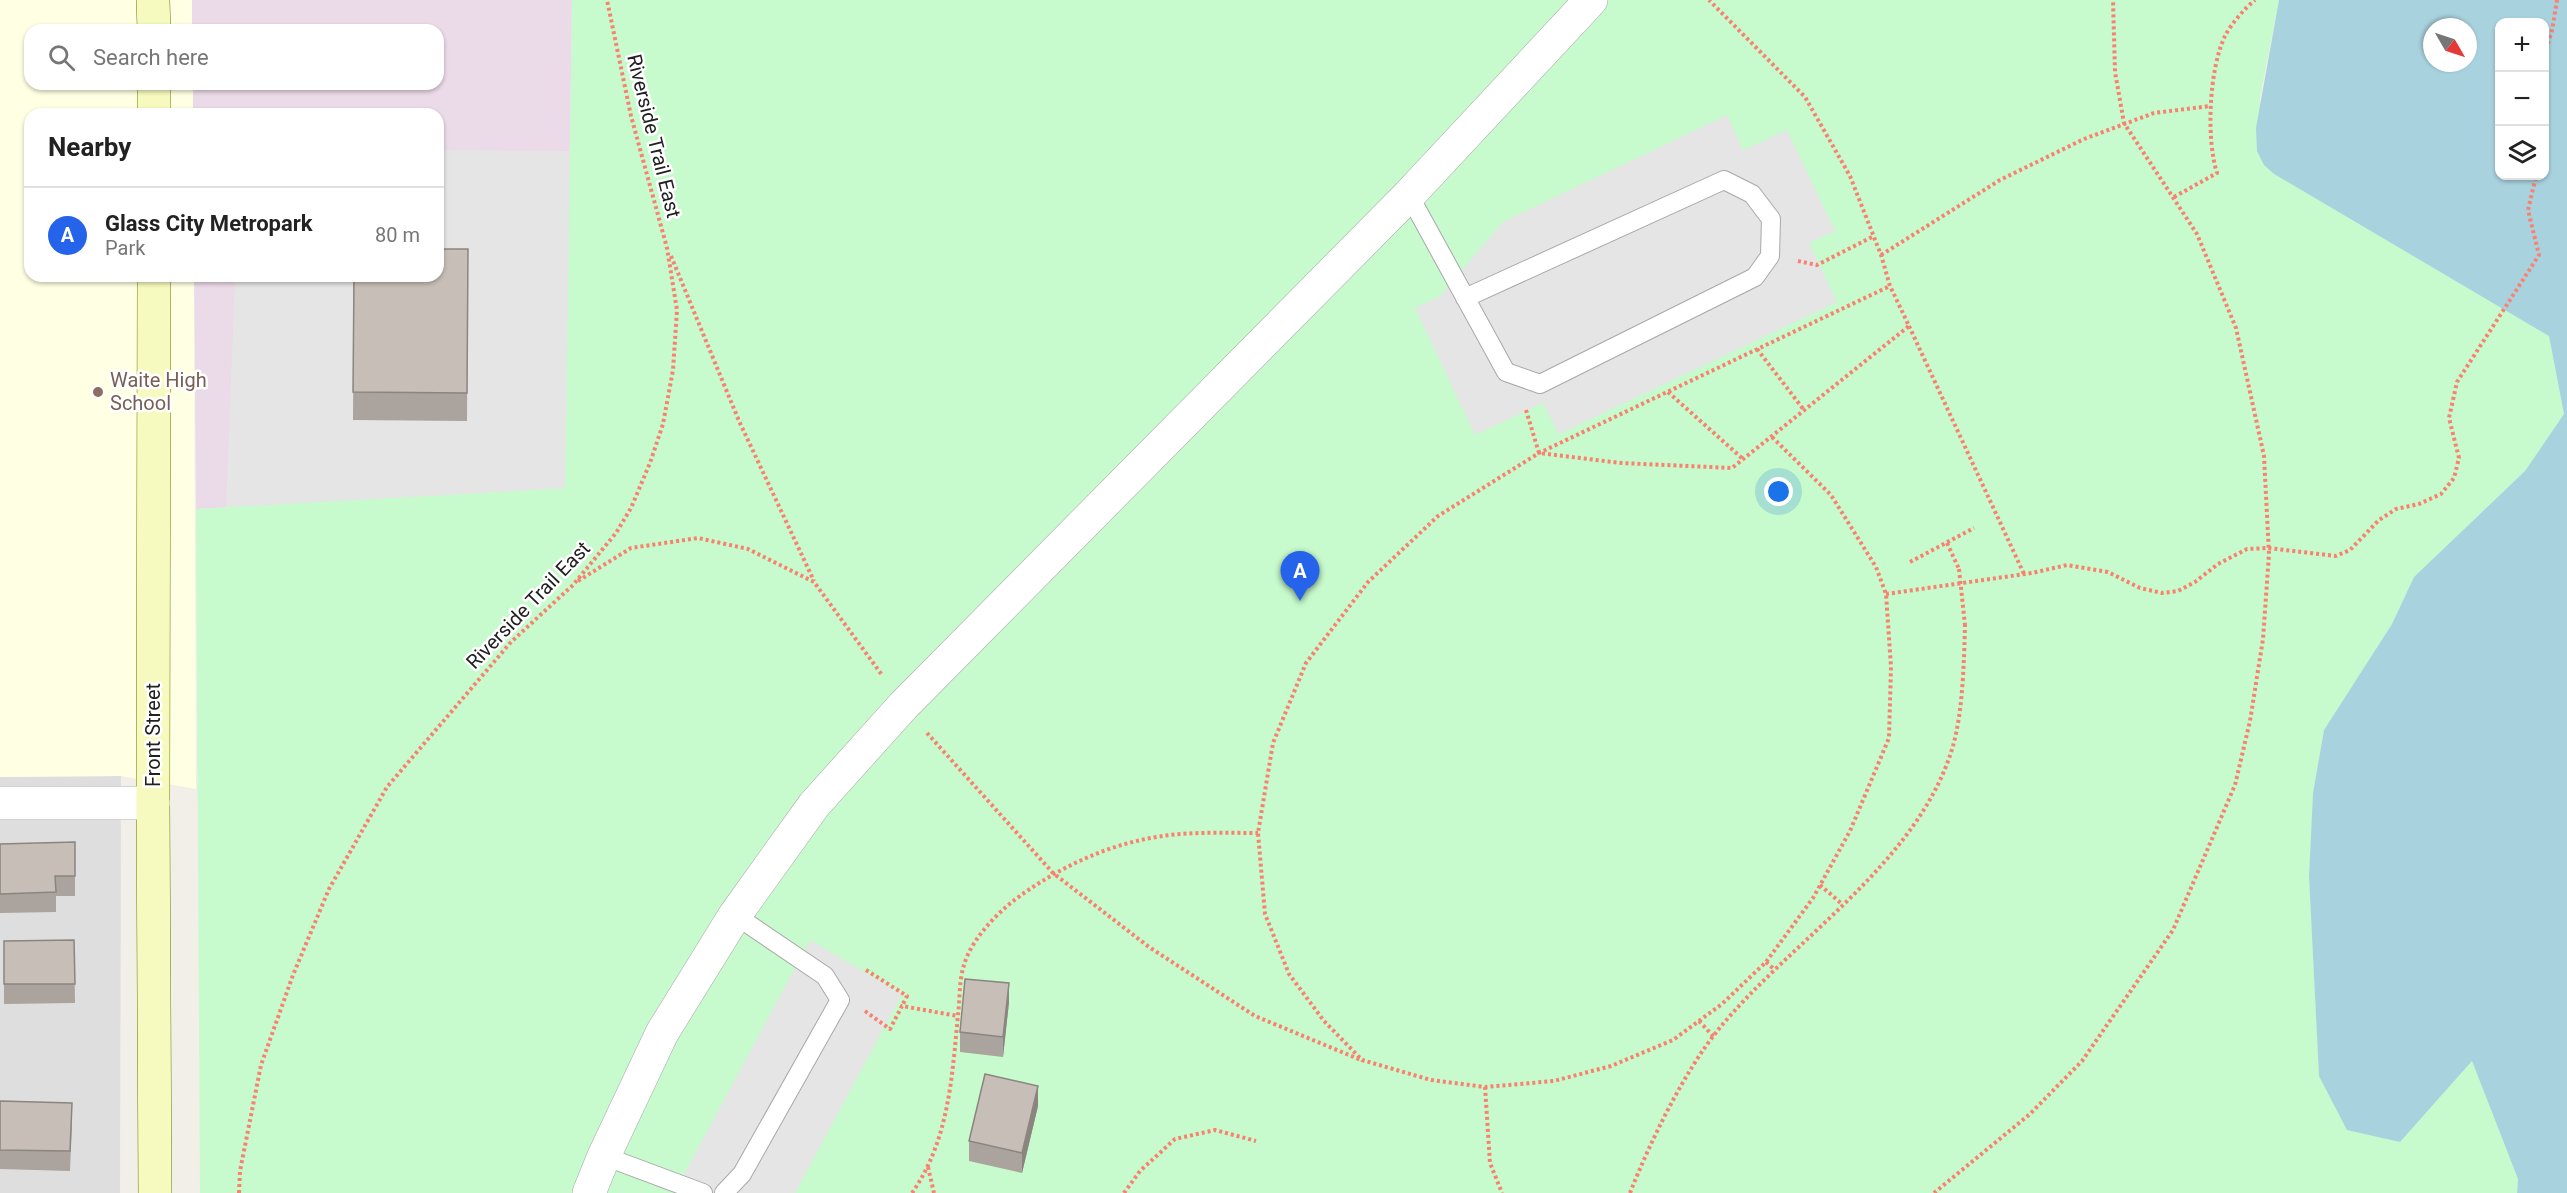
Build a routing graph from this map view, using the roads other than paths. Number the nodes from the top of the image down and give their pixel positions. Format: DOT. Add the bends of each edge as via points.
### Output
graph roads {
  1 [pos="153,0"];
  2 [pos="1591,0"];
  3 [pos="154,24"];
  4 [pos="154,90"];
  5 [pos="154,108"];
  6 [pos="1408,195"];
  7 [pos="154,282"];
  8 [pos="1465,298"];
  9 [pos="0,803"];
  10 [pos="153,803"];
  11 [pos="735,915"];
  12 [pos="604,1156"];
  13 [pos="155,1193"];
  14 [pos="590,1193"];
  15 [pos="703,1193"];
  16 [pos="724,1193"];
  1 -- 3 [label="main road"];
  2 -- 6 [label="street"];
  4 -- 5 [label="main road"];
  6 -- 8 [label="lane"];
  6 -- 11 [label="street" via="903,706 814,805"];
  7 -- 10 [label="main road, Front Street"];
  8 -- 8 [label="lane" via="1724,180 1752,194 1771,219 1770,256 1755,277 1540,384 1506,372"];
  9 -- 10 [label="street"];
  10 -- 13 [label="main road, Front Street"];
  11 -- 12 [label="street" via="662,1032"];
  11 -- 16 [label="lane" via="825,975 840,1000 742,1174"];
  12 -- 14 [label="street"];
  12 -- 15 [label="lane"];
}
